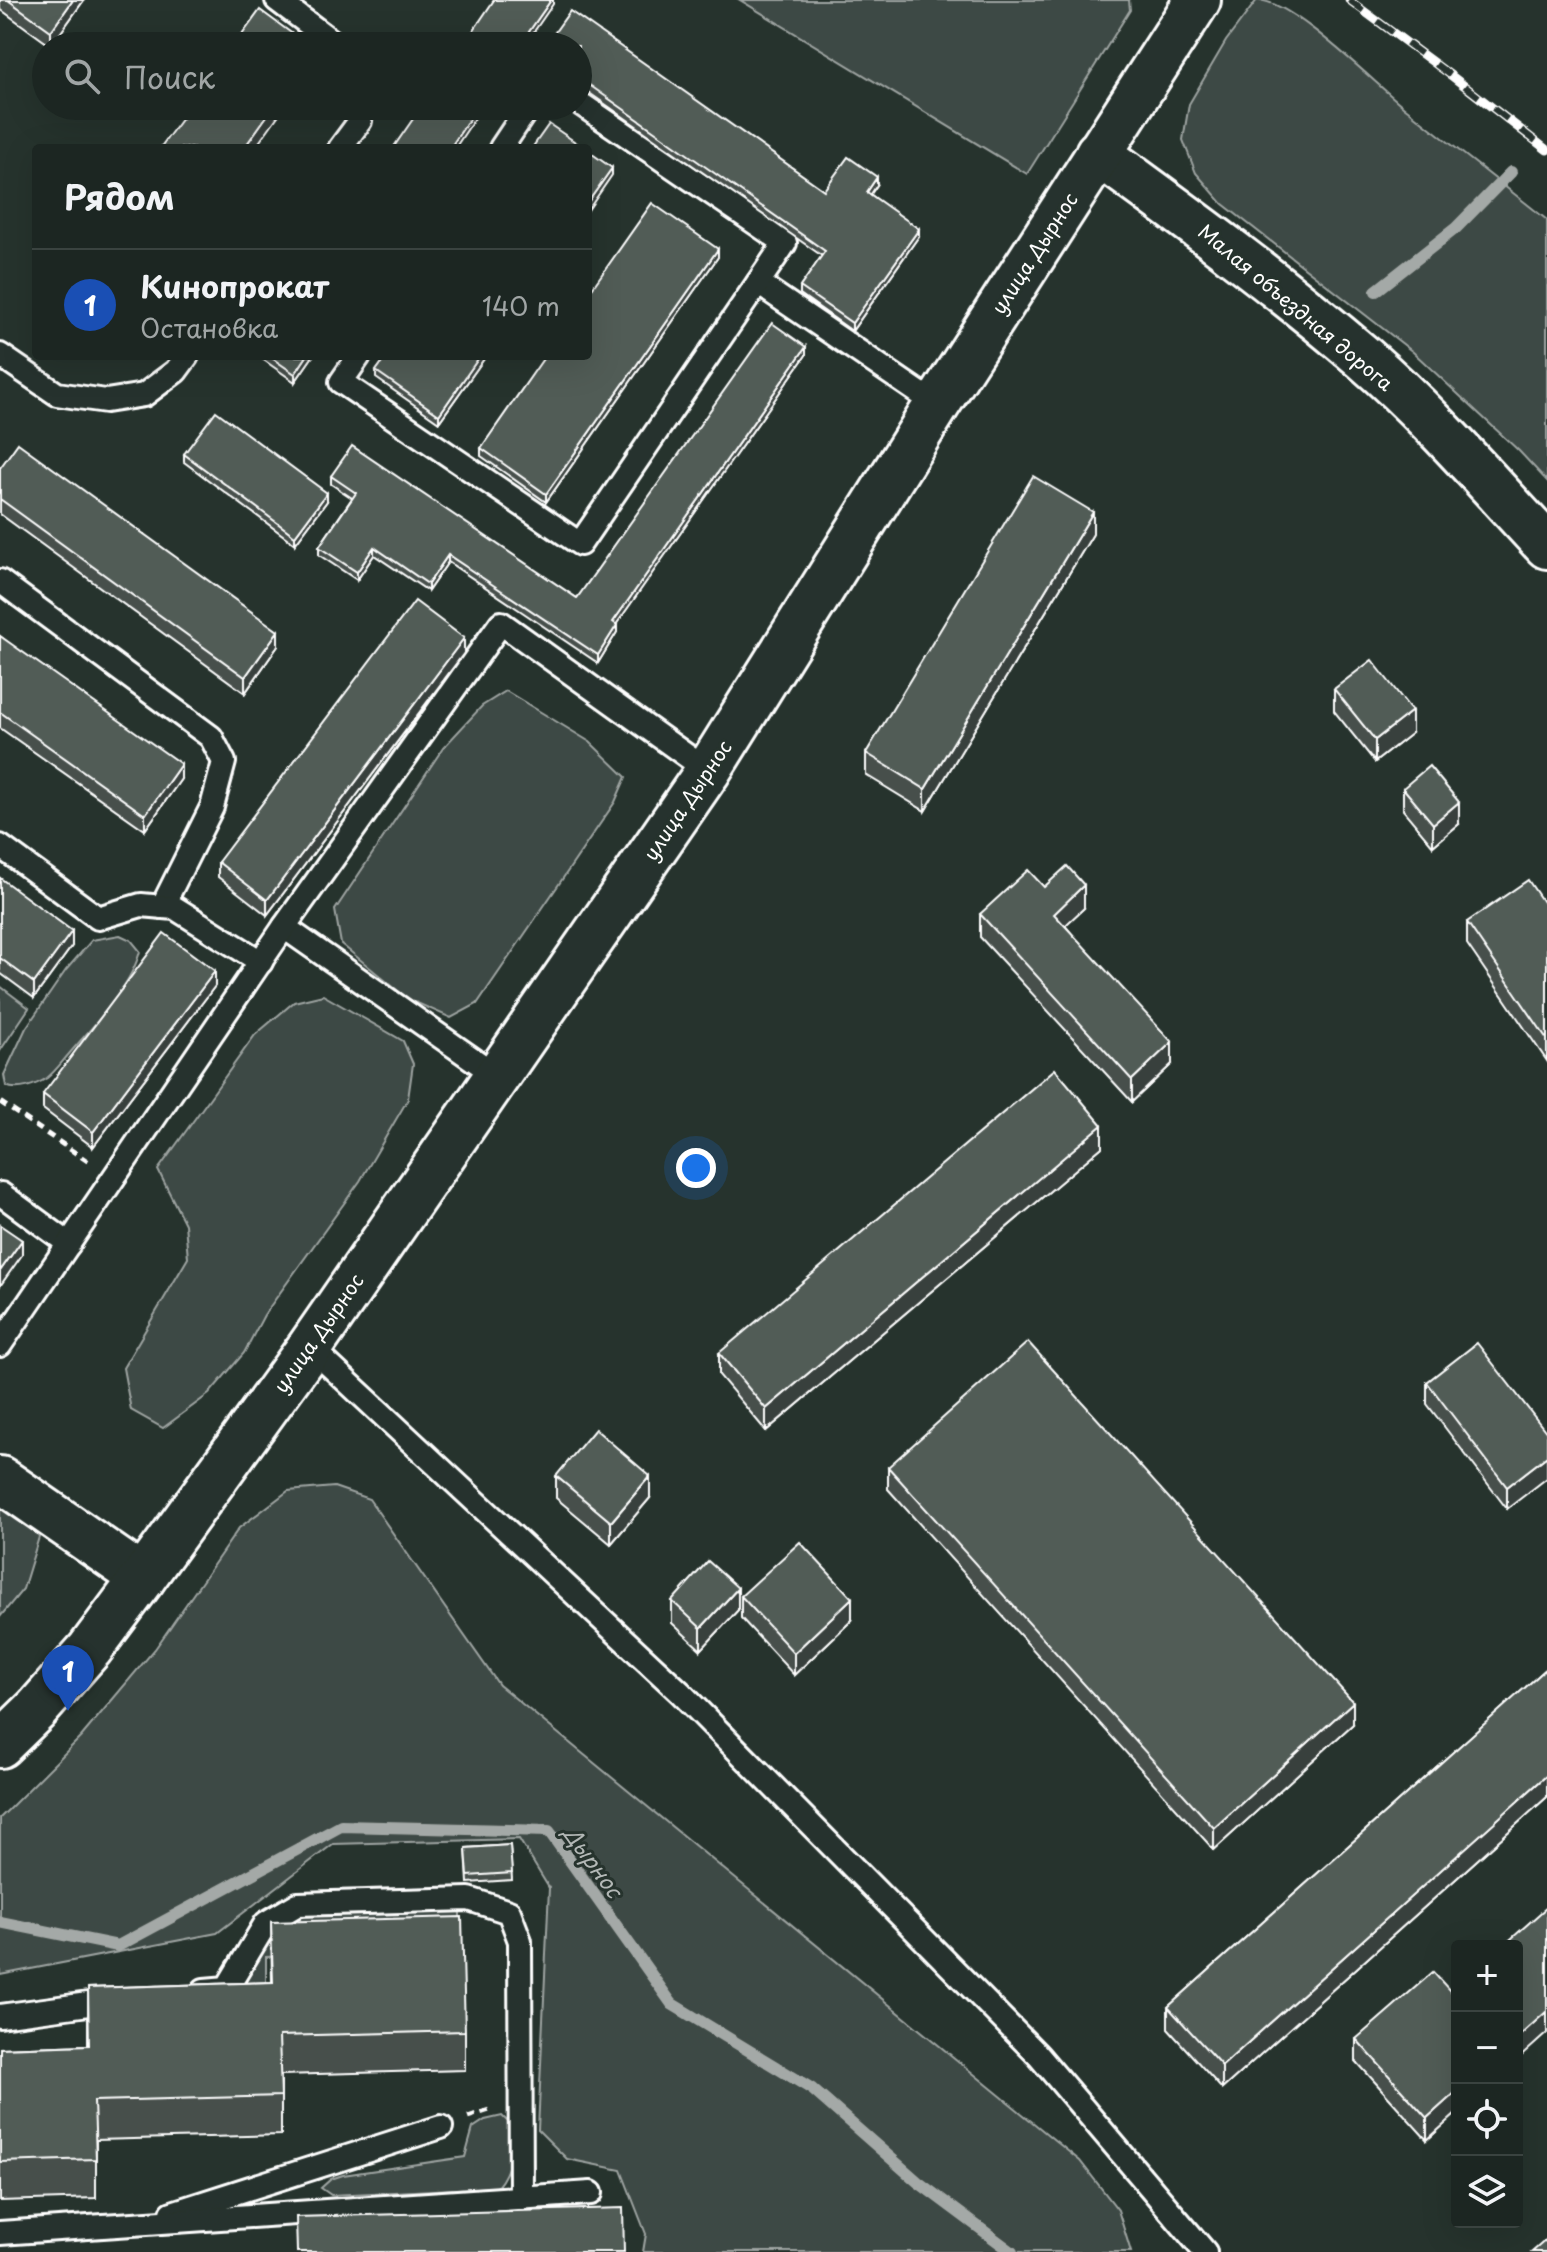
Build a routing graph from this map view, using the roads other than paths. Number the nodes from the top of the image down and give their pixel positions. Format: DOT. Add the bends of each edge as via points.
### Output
graph roads {
  1 [pos="277,0"];
  2 [pos="1198,0"];
  3 [pos="319,32"];
  4 [pos="592,112"];
  5 [pos="360,120"];
  6 [pos="520,120"];
  7 [pos="343,144"];
  8 [pos="504,144"];
  9 [pos="1098,153"];
  10 [pos="758,283"];
  11 [pos="0,355"];
  12 [pos="184,360"];
  13 [pos="356,360"];
  14 [pos="937,405"];
  15 [pos="1547,546"];
  16 [pos="0,581"];
  17 [pos="708,771"];
  18 [pos="0,846"];
  19 [pos="162,907"];
  20 [pos="284,927"];
  21 [pos="261,962"];
  22 [pos="497,1076"];
  23 [pos="1,1194"];
  24 [pos="69,1244"];
  25 [pos="0,1345"];
  26 [pos="310,1347"];
  27 [pos="0,1479"];
  28 [pos="143,1578"];
  29 [pos="0,1745"];
  30 [pos="186,1992"];
  31 [pos="145,1997"];
  32 [pos="0,2016"];
  33 [pos="441,2127"];
  34 [pos="591,2193"];
  35 [pos="521,2198"];
  36 [pos="136,2224"];
  37 [pos="0,2233"];
  38 [pos="1205,2252"];
  1 -- 3 [label="lane"];
  2 -- 9 [label="main road, улица Дырнос"];
  4 -- 10 [label="lane" via="785,243"];
  5 -- 7 [label="lane"];
  6 -- 8 [label="lane"];
  9 -- 14 [label="main road, улица Дырнос"];
  9 -- 15 [label="main road, Малая объездная дорога" via="1266,277 1366,360"];
  10 -- 13 [label="lane" via="580,544 341,382"];
  10 -- 14 [label="lane"];
  11 -- 12 [label="lane" via="57,394 106,401 144,395"];
  14 -- 17 [label="main road, улица Дырнос"];
  16 -- 19 [label="lane" via="211,737 224,762 212,807"];
  17 -- 20 [label="lane" via="501,623"];
  17 -- 22 [label="main road, улица Дырнос"];
  18 -- 19 [label="lane" via="98,918 141,905"];
  19 -- 21 [label="lane" via="175,908"];
  20 -- 21 [label="lane"];
  20 -- 22 [label="lane"];
  21 -- 24 [label="lane"];
  22 -- 26 [label="main road, улица Дырнос"];
  23 -- 24 [label="lane"];
  24 -- 25 [label="lane"];
  26 -- 28 [label="main road, улица Дырнос"];
  26 -- 38 [label="lane" via="680,1692 1038,2055"];
  27 -- 28 [label="main road"];
  28 -- 29 [label="main road, улица Дырнос" via="90,1649"];
  30 -- 35 [label="lane" via="227,1988 266,1923 298,1904 469,1899 509,1912 520,1941"];
  31 -- 32 [label="lane"];
  33 -- 36 [label="lane"];
  34 -- 35 [label="lane"];
  35 -- 36 [label="lane"];
  36 -- 37 [label="lane"];
}
